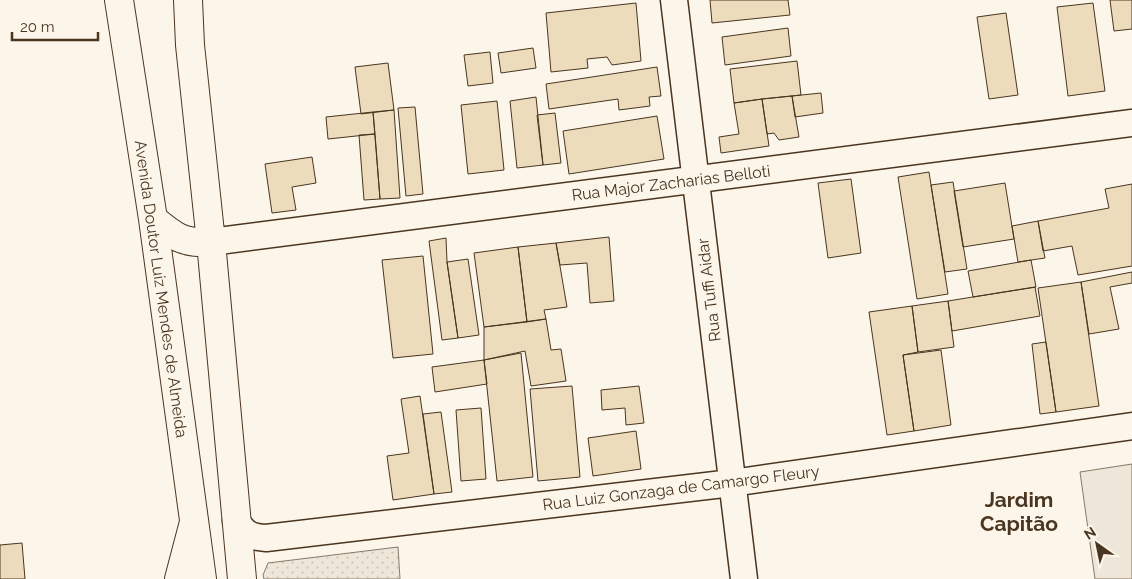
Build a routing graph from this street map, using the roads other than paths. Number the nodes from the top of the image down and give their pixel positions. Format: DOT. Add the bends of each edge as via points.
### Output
graph roads {
  1 [pos="119,0"];
  2 [pos="188,0"];
  3 [pos="674,0"];
  4 [pos="1132,123"];
  5 [pos="696,180"];
  6 [pos="153,219"];
  7 [pos="210,242"];
  8 [pos="1132,426"];
  9 [pos="732,483"];
  10 [pos="236,521"];
  11 [pos="194,522"];
  12 [pos="179,579"];
  13 [pos="202,579"];
  14 [pos="242,579"];
  15 [pos="744,579"];
  1 -- 6 [label="main road, Avenida Doutor Luiz Mendes de Almeida"];
  2 -- 7 [label="main road"];
  3 -- 5 [label="street, Rua Tuffi Aidar"];
  4 -- 5 [label="street, Rua Major Zacharias Belloti"];
  5 -- 7 [label="street, Rua Major Zacharias Belloti"];
  5 -- 9 [label="street, Rua Tuffi Aidar"];
  6 -- 7 [label="main road" via="180,240"];
  6 -- 11 [label="main road, Avenida Doutor Luiz Mendes de Almeida"];
  7 -- 10 [label="main road"];
  8 -- 9 [label="street, Rua Luiz Gonzaga de Camargo Fleury"];
  9 -- 10 [label="street, Rua Luiz Gonzaga de Camargo Fleury" via="266,538 248,534"];
  9 -- 15 [label="street, Rua Tuffi Aidar"];
  10 -- 14 [label="main road"];
  11 -- 12 [label="main road"];
  11 -- 13 [label="main road, Avenida Doutor Luiz Mendes de Almeida"];
}
